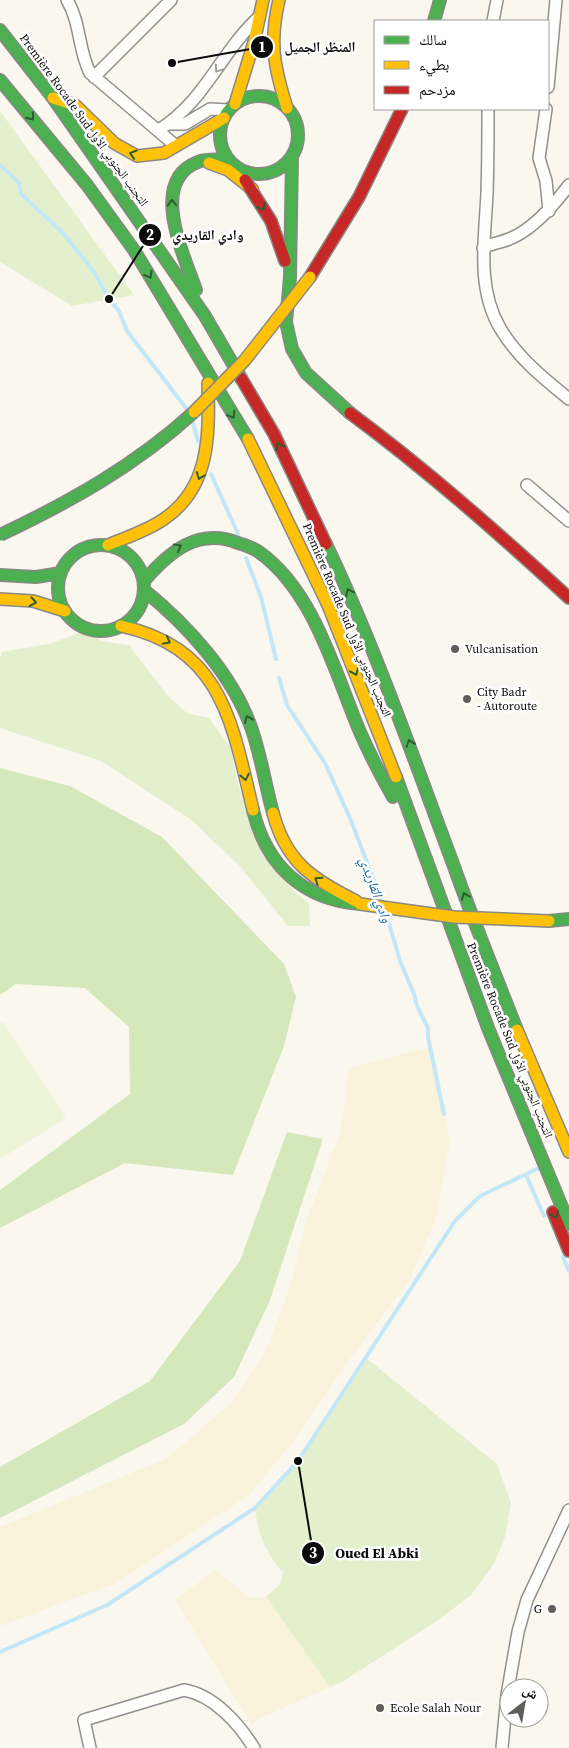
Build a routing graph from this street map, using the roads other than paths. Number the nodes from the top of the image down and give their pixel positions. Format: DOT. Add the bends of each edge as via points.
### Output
graph roads {
  1 [pos="67,0"];
  2 [pos="171,0"];
  3 [pos="279,0"];
  4 [pos="426,0"];
  5 [pos="440,0"];
  6 [pos="497,0"];
  7 [pos="556,0"];
  8 [pos="260,1"];
  9 [pos="259,17"];
  10 [pos="432,20"];
  11 [pos="432,20"];
  12 [pos="494,20"];
  13 [pos="0,30"];
  14 [pos="549,76"];
  15 [pos="94,77"];
  16 [pos="0,80"];
  17 [pos="53,98"];
  18 [pos="287,108"];
  19 [pos="402,110"];
  20 [pos="488,110"];
  21 [pos="546,110"];
  22 [pos="229,111"];
  23 [pos="164,127"];
  24 [pos="176,146"];
  25 [pos="292,156"];
  26 [pos="199,161"];
  27 [pos="232,163"];
  28 [pos="569,185"];
  29 [pos="252,189"];
  30 [pos="549,211"];
  31 [pos="483,248"];
  32 [pos="290,277"];
  33 [pos="205,316"];
  34 [pos="207,376"];
  35 [pos="569,399"];
  36 [pos="527,485"];
  37 [pos="569,521"];
  38 [pos="0,535"];
  39 [pos="108,545"];
  40 [pos="60,572"];
  41 [pos="0,574"];
  42 [pos="144,585"];
  43 [pos="569,598"];
  44 [pos="0,599"];
  45 [pos="65,611"];
  46 [pos="121,626"];
  47 [pos="414,825"];
  48 [pos="360,904"];
  49 [pos="569,920"];
  50 [pos="520,1102"];
  51 [pos="569,1152"];
  52 [pos="569,1224"];
  53 [pos="569,1251"];
  54 [pos="569,1510"];
  55 [pos="90,1748"];
  56 [pos="254,1748"];
  57 [pos="502,1748"];
  1 -- 15 [label="street" via="79,26 86,62"];
  2 -- 15 [label="street"];
  3 -- 18 [label="main road" via="271,45 272,65"];
  4 -- 10 [label="main road"];
  5 -- 11 [label="main road"];
  6 -- 12 [label="street"];
  7 -- 14 [label="street"];
  8 -- 9 [label="main road"];
  9 -- 22 [label="main road"];
  9 -- 23 [label="street, one-way" via="237,40 197,98"];
  13 -- 17 [label="main road, Première Rocade Sud التجنب الجنوبي الأول"];
  15 -- 23 [label="street"];
  16 -- 34 [label="main road, Première Rocade Sud التجنب الجنوبي الأول, one-way" via="87,184 134,250"];
  24 -- 17 [label="main road, one-way" via="155,156 129,153 114,144 75,105"];
  17 -- 33 [label="main road, Première Rocade Sud التجنب الجنوبي الأول"];
  18 -- 22 [label="main road" via="278,101 256,96"];
  18 -- 25 [label="main road" via="298,131"];
  19 -- 38 [label="main road, bridge" via="359,197 310,277 235,374 142,456 91,490"];
  20 -- 31 [label="street"];
  21 -- 30 [label="street" via="539,158 546,181"];
  22 -- 23 [label="street" via="210,109 185,124"];
  22 -- 24 [label="main road"];
  22 -- 27 [label="main road" via="220,135 224,152"];
  23 -- 24 [label="street"];
  25 -- 27 [label="main road" via="283,166 266,173 247,172"];
  25 -- 32 [label="main road"];
  26 -- 27 [label="main road"];
  26 -- 29 [label="main road" via="228,170"];
  33 -- 26 [label="main road, one-way" via="172,211 176,180 186,168"];
  27 -- 29 [label="main road"];
  28 -- 30 [label="street"];
  29 -- 32 [label="main road, one-way" via="271,220"];
  30 -- 31 [label="street" via="509,239"];
  31 -- 35 [label="street" via="486,293 500,327 520,354"];
  32 -- 43 [label="main road" via="286,322 292,348 306,373 338,404 469,507"];
  51 -- 33 [label="main road, Première Rocade Sud التجنب الجنوبي الأول, one-way" via="530,1063 400,717 351,597 274,434"];
  34 -- 39 [label="main road, one-way" via="206,457 195,486 177,509 164,519"];
  34 -- 47 [label="main road, Première Rocade Sud التجنب الجنوبي الأول, one-way" via="255,452 308,562 375,721"];
  36 -- 37 [label="street"];
  39 -- 40 [label="main road" via="82,549 68,560"];
  39 -- 42 [label="main road" via="132,557"];
  40 -- 41 [label="main road" via="36,577"];
  40 -- 45 [label="main road" via="58,588"];
  42 -- 46 [label="main road" via="140,607"];
  42 -- 47 [label="main road, one-way" via="170,552 192,540 230,539 263,555 288,581 308,610 378,772"];
  48 -- 42 [label="main road, one-way" via="313,877 291,854 273,816 257,743 242,706 221,673"];
  44 -- 45 [label="main road, one-way" via="33,602"];
  45 -- 46 [label="main road" via="86,628 103,630"];
  46 -- 48 [label="main road, one-way" via="174,645 200,668 220,696 234,727 257,828 277,864 295,881 320,897 339,904"];
  47 -- 50 [label="main road, Première Rocade Sud التجنب الجنوبي الأول" via="488,1028"];
  48 -- 49 [label="main road, bridge" via="467,920"];
  50 -- 52 [label="main road, Première Rocade Sud التجنب الجنوبي الأول"];
  50 -- 53 [label="main road, one-way" via="534,1161"];
  54 -- 57 [label="street" via="527,1600 507,1695"];
  55 -- 56 [label="street" via="84,1720 184,1690 195,1692 238,1724"];
}
